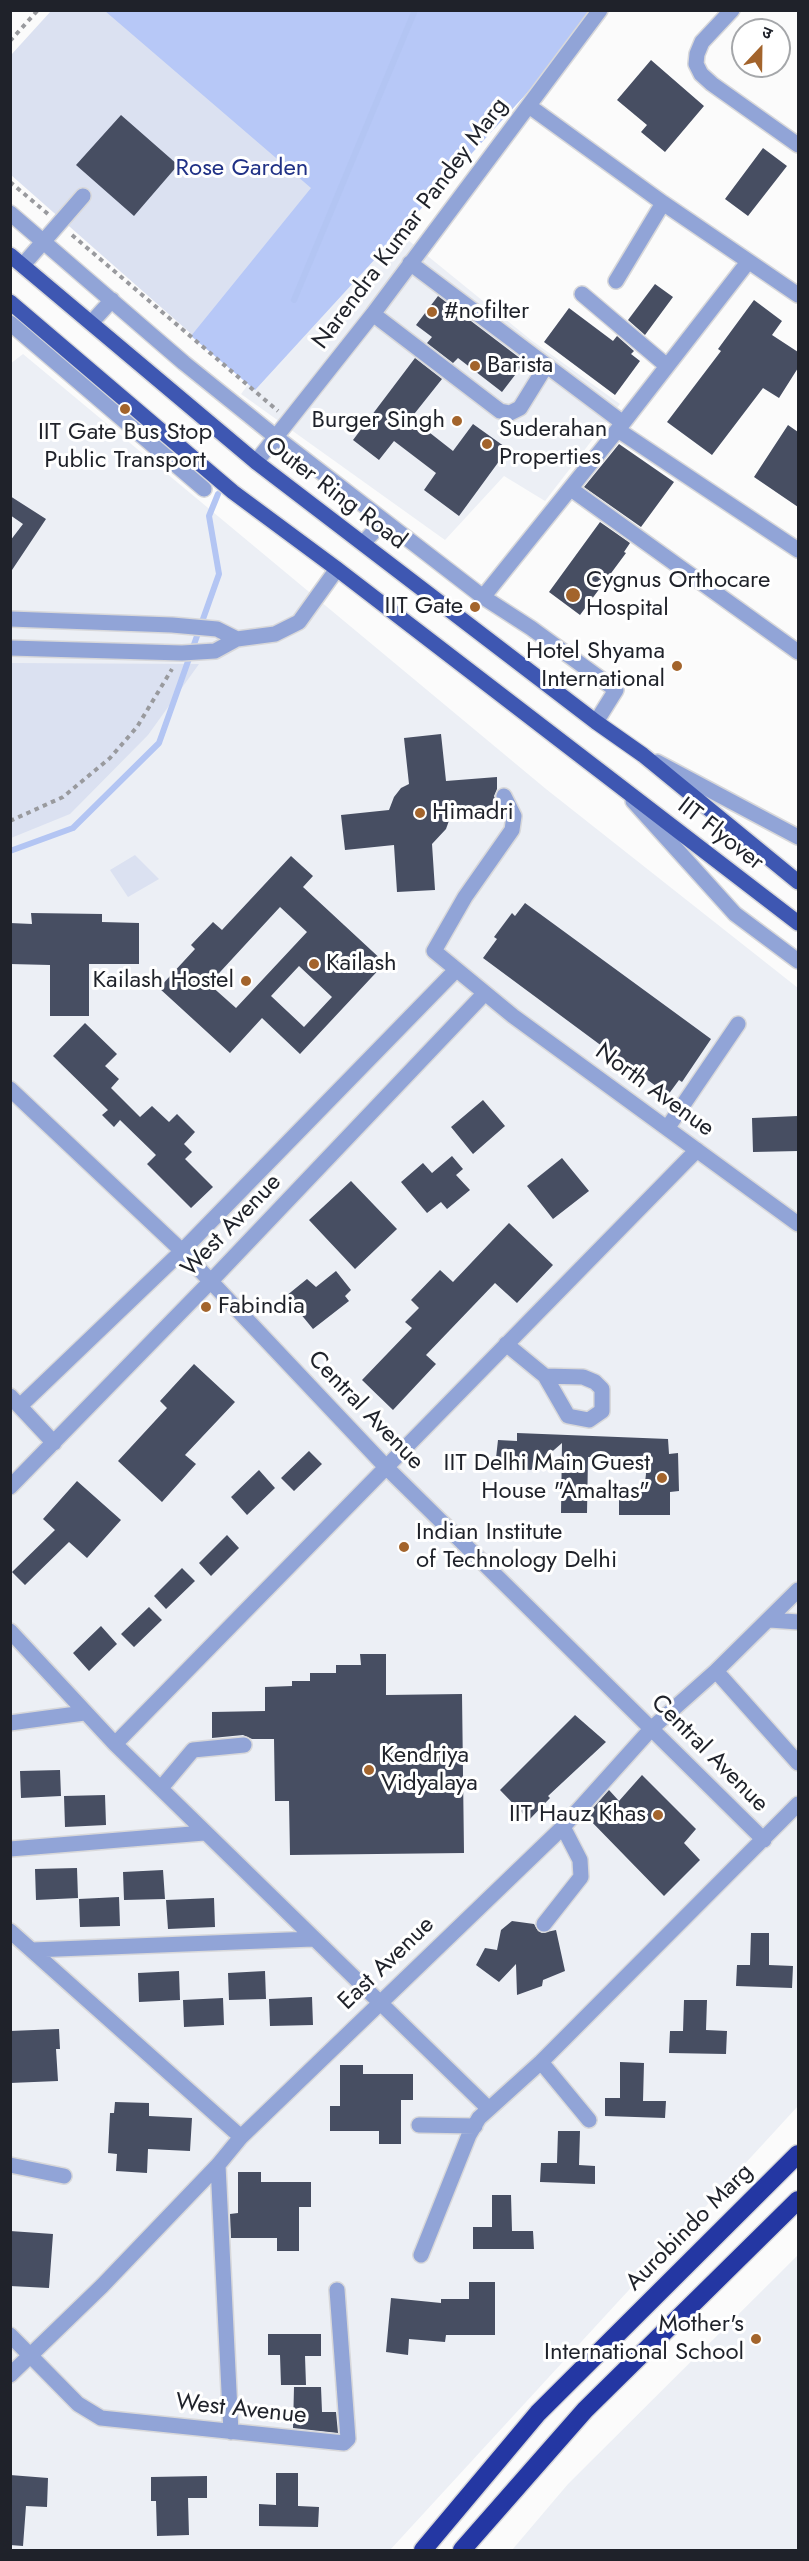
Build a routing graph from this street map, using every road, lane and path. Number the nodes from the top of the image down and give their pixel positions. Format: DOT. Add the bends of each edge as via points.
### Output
graph roads {
  1 [pos="38,10"];
  2 [pos="600,10"];
  3 [pos="732,10"];
  4 [pos="10,41"];
  5 [pos="529,106"];
  6 [pos="798,145"];
  7 [pos="10,182"];
  8 [pos="83,196"];
  9 [pos="663,202"];
  10 [pos="10,213"];
  11 [pos="56,221"];
  12 [pos="65,229"];
  13 [pos="44,242"];
  14 [pos="10,255"];
  15 [pos="748,261"];
  16 [pos="410,263"];
  17 [pos="23,265"];
  18 [pos="616,281"];
  19 [pos="582,294"];
  20 [pos="798,295"];
  21 [pos="112,300"];
  22 [pos="10,302"];
  23 [pos="373,314"];
  24 [pos="10,323"];
  25 [pos="92,323"];
  26 [pos="74,356"];
  27 [pos="55,362"];
  28 [pos="546,366"];
  29 [pos="667,366"];
  30 [pos="290,421"];
  31 [pos="621,427"];
  32 [pos="277,438"];
  33 [pos="256,462"];
  34 [pos="204,489"];
  35 [pos="571,489"];
  36 [pos="384,521"];
  37 [pos="363,543"];
  38 [pos="798,550"];
  39 [pos="337,569"];
  40 [pos="483,597"];
  41 [pos="10,619"];
  42 [pos="237,639"];
  43 [pos="10,648"];
  44 [pos="798,651"];
  45 [pos="183,653"];
  46 [pos="596,722"];
  47 [pos="644,754"];
  48 [pos="616,782"];
  49 [pos="504,796"];
  50 [pos="10,821"];
  51 [pos="798,837"];
  52 [pos="798,882"];
  53 [pos="798,922"];
  54 [pos="798,961"];
  55 [pos="456,970"];
  56 [pos="484,994"];
  57 [pos="738,1024"];
  58 [pos="10,1089"];
  59 [pos="668,1127"];
  60 [pos="697,1150"];
  61 [pos="798,1224"];
  62 [pos="182,1251"];
  63 [pos="211,1281"];
  64 [pos="506,1344"];
  65 [pos="545,1376"];
  66 [pos="15,1401"];
  67 [pos="54,1443"];
  68 [pos="386,1467"];
  69 [pos="10,1487"];
  70 [pos="798,1590"];
  71 [pos="770,1620"];
  72 [pos="798,1622"];
  73 [pos="10,1631"];
  74 [pos="716,1671"];
  75 [pos="84,1713"];
  76 [pos="10,1723"];
  77 [pos="652,1728"];
  78 [pos="115,1744"];
  79 [pos="244,1745"];
  80 [pos="798,1763"];
  81 [pos="161,1788"];
  82 [pos="798,1804"];
  83 [pos="563,1827"];
  84 [pos="204,1833"];
  85 [pos="764,1840"];
  86 [pos="10,1849"];
  87 [pos="544,1924"];
  88 [pos="10,1930"];
  89 [pos="313,1939"];
  90 [pos="32,1950"];
  91 [pos="380,2002"];
  92 [pos="541,2062"];
  93 [pos="488,2108"];
  94 [pos="589,2120"];
  95 [pos="419,2125"];
  96 [pos="475,2126"];
  97 [pos="241,2137"];
  98 [pos="798,2154"];
  99 [pos="10,2165"];
  100 [pos="218,2165"];
  101 [pos="64,2176"];
  102 [pos="798,2200"];
  103 [pos="421,2254"];
  104 [pos="337,2290"];
  105 [pos="10,2335"];
  106 [pos="30,2355"];
  107 [pos="10,2374"];
  108 [pos="231,2432"];
  109 [pos="423,2550"];
  110 [pos="462,2550"];
  1 -- 4 [label="path"];
  2 -- 5 [label="street, Narendra Kumar Pandey Marg"];
  3 -- 6 [label="street" via="702,42 696,64 712,84"];
  5 -- 9 [label="street"];
  5 -- 16 [label="street, Narendra Kumar Pandey Marg"];
  7 -- 11 [label="path"];
  8 -- 13 [label="street"];
  9 -- 15 [label="street"];
  9 -- 18 [label="street"];
  10 -- 13 [label="street"];
  12 -- 30 [label="path"];
  13 -- 17 [label="street"];
  13 -- 21 [label="street"];
  14 -- 17 [label="main road, Outer Ring Road"];
  15 -- 20 [label="street"];
  15 -- 29 [label="street"];
  16 -- 23 [label="street, Narendra Kumar Pandey Marg"];
  16 -- 28 [label="street"];
  17 -- 25 [label="main road, Outer Ring Road"];
  19 -- 29 [label="street"];
  21 -- 25 [label="street"];
  21 -- 32 [label="street"];
  22 -- 26 [label="main road"];
  23 -- 28 [label="street" via="500,411 510,413 520,408"];
  23 -- 30 [label="street, Narendra Kumar Pandey Marg"];
  24 -- 27 [label="street"];
  25 -- 33 [label="main road, Outer Ring Road"];
  26 -- 27 [label="street"];
  26 -- 39 [label="main road" via="233,492"];
  27 -- 34 [label="street"];
  28 -- 31 [label="street"];
  29 -- 31 [label="street"];
  30 -- 32 [label="street, Narendra Kumar Pandey Marg"];
  31 -- 35 [label="street"];
  31 -- 38 [label="street"];
  32 -- 33 [label="street, Narendra Kumar Pandey Marg"];
  32 -- 36 [label="street"];
  33 -- 37 [label="main road, Outer Ring Road"];
  35 -- 40 [label="street"];
  35 -- 44 [label="street"];
  36 -- 37 [label="street"];
  36 -- 40 [label="street"];
  37 -- 46 [label="main road, Outer Ring Road"];
  39 -- 42 [label="street" via="299,622 275,634"];
  39 -- 48 [label="main road"];
  40 -- 46 [label="street" via="616,690"];
  41 -- 42 [label="street" via="190,627 210,629"];
  42 -- 45 [label="street" via="215,651"];
  43 -- 45 [label="street"];
  45 -- 50 [label="path" via="137,727 110,758 63,797"];
  46 -- 47 [label="main road, Outer Ring Road"];
  47 -- 51 [label="street"];
  47 -- 52 [label="main road, IIT Flyover"];
  48 -- 53 [label="main road, IIT Flyover"];
  48 -- 54 [label="street" via="735,914"];
  49 -- 55 [label="street, North Avenue" via="514,816 512,830 465,897 434,951"];
  55 -- 56 [label="street, North Avenue"];
  55 -- 62 [label="street, West Avenue"];
  56 -- 59 [label="street, North Avenue"];
  56 -- 63 [label="street, West Avenue"];
  57 -- 59 [label="street"];
  58 -- 62 [label="street, Central Avenue"];
  59 -- 60 [label="street, North Avenue"];
  60 -- 61 [label="street, North Avenue"];
  60 -- 64 [label="street"];
  62 -- 63 [label="street, Central Avenue"];
  62 -- 66 [label="street, West Avenue"];
  63 -- 67 [label="street, West Avenue"];
  63 -- 68 [label="street, Central Avenue"];
  64 -- 65 [label="street"];
  64 -- 68 [label="street"];
  66 -- 67 [label="street"];
  67 -- 69 [label="street, West Avenue"];
  68 -- 77 [label="street, Central Avenue"];
  68 -- 78 [label="street"];
  70 -- 71 [label="street, East Avenue"];
  71 -- 72 [label="street"];
  71 -- 74 [label="street, East Avenue"];
  73 -- 75 [label="street"];
  74 -- 77 [label="street, East Avenue"];
  74 -- 80 [label="street"];
  75 -- 76 [label="street"];
  75 -- 78 [label="street"];
  77 -- 83 [label="street, East Avenue"];
  77 -- 85 [label="street, Central Avenue"];
  78 -- 81 [label="street"];
  79 -- 81 [label="street" via="193,1750"];
  81 -- 84 [label="street"];
  82 -- 85 [label="street, Central Avenue"];
  83 -- 87 [label="street" via="580,1860 581,1877"];
  83 -- 91 [label="street, East Avenue"];
  84 -- 86 [label="street"];
  84 -- 89 [label="street"];
  85 -- 92 [label="street, Central Avenue"];
  88 -- 90 [label="street"];
  89 -- 90 [label="street"];
  89 -- 91 [label="street"];
  90 -- 97 [label="street"];
  91 -- 93 [label="street"];
  91 -- 97 [label="street, East Avenue"];
  92 -- 93 [label="street, Central Avenue"];
  92 -- 94 [label="street"];
  93 -- 96 [label="street, Central Avenue"];
  95 -- 96 [label="street"];
  96 -- 103 [label="street, Central Avenue"];
  97 -- 100 [label="street, East Avenue"];
  98 -- 109 [label="highway, Aurobindo Marg" via="538,2413"];
  99 -- 101 [label="street"];
  100 -- 106 [label="street, East Avenue"];
  100 -- 108 [label="street"];
  102 -- 110 [label="highway" via="585,2410"];
  104 -- 108 [label="street, West Avenue" via="346,2442"];
  105 -- 106 [label="street, West Avenue"];
  106 -- 107 [label="street, East Avenue"];
  106 -- 108 [label="street, West Avenue" via="78,2404 101,2418"];
}
